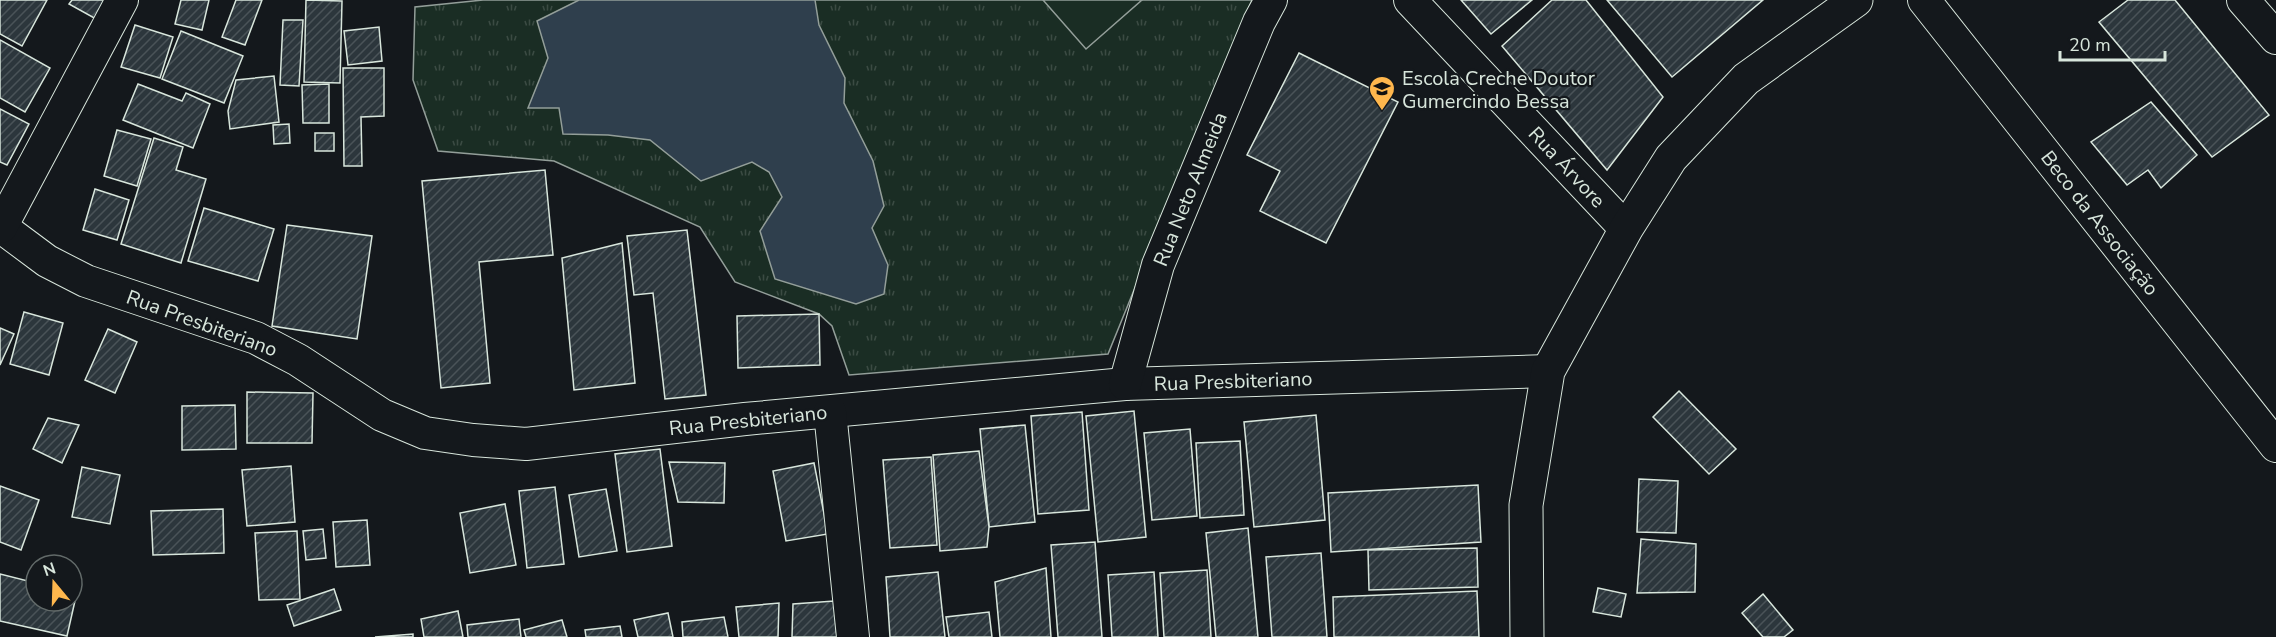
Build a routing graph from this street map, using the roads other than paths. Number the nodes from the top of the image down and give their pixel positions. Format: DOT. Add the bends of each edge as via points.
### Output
graph roads {
  1 [pos="122,0"];
  2 [pos="1271,0"];
  3 [pos="1410,0"];
  4 [pos="1924,0"];
  5 [pos="2243,0"];
  6 [pos="1841,4"];
  7 [pos="2276,38"];
  8 [pos="0,226"];
  9 [pos="1626,229"];
  10 [pos="1548,372"];
  11 [pos="1125,384"];
  12 [pos="830,412"];
  13 [pos="2276,446"];
  14 [pos="853,637"];
  15 [pos="1527,637"];
  1 -- 8 [label="street"];
  2 -- 11 [label="street, Rua Neto Almeida" via="1158,265"];
  3 -- 9 [label="street, Rua Árvore"];
  4 -- 13 [label="street, Beco da Associação"];
  5 -- 7 [label="street"];
  6 -- 9 [label="street" via="1746,79 1671,158"];
  8 -- 12 [label="street, Rua Presbiteriano" via="47,261 86,281 256,338 298,360 382,415 425,433 526,444"];
  9 -- 10 [label="street"];
  10 -- 11 [label="street, Rua Presbiteriano"];
  10 -- 15 [label="street" via="1526,505"];
  11 -- 12 [label="street, Rua Presbiteriano"];
  12 -- 14 [label="street"];
}
